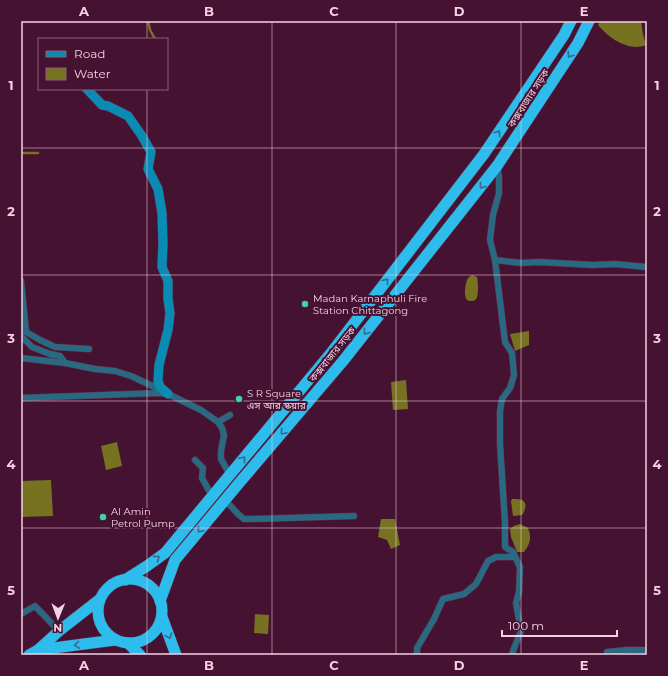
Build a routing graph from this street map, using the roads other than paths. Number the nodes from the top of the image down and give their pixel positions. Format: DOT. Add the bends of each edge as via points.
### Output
graph roads {
  1 [pos="571,21"];
  2 [pos="589,21"];
  3 [pos="88,90"];
  4 [pos="497,166"];
  5 [pos="495,260"];
  6 [pos="647,267"];
  7 [pos="21,280"];
  8 [pos="23,332"];
  9 [pos="89,349"];
  10 [pos="21,358"];
  11 [pos="65,363"];
  12 [pos="168,394"];
  13 [pos="21,398"];
  14 [pos="230,415"];
  15 [pos="218,422"];
  16 [pos="195,460"];
  17 [pos="230,475"];
  18 [pos="212,496"];
  19 [pos="225,500"];
  20 [pos="354,516"];
  21 [pos="515,557"];
  22 [pos="125,580"];
  23 [pos="100,599"];
  24 [pos="160,601"];
  25 [pos="21,614"];
  26 [pos="162,617"];
  27 [pos="58,631"];
  28 [pos="115,640"];
  29 [pos="128,643"];
  30 [pos="647,650"];
  31 [pos="34,652"];
  32 [pos="140,655"];
  33 [pos="176,655"];
  34 [pos="418,655"];
  35 [pos="512,655"];
  36 [pos="608,655"];
  17 -- 1 [label="highway, কক্সবাজার সড়ক, one-way" via="331,353 484,154"];
  2 -- 4 [label="highway, কক্সবাজার সড়ক, one-way" via="578,43"];
  3 -- 12 [label="street" via="102,105 128,116 151,152 148,169 158,189 162,212 162,267 168,282 170,313 158,381 160,387"];
  4 -- 5 [label="street" via="499,193 490,240"];
  4 -- 19 [label="highway, কক্সবাজার সড়ক, one-way" via="343,361"];
  5 -- 6 [label="street"];
  5 -- 21 [label="street" via="505,342 512,353 514,376 510,388 502,399 500,444 505,547 513,552"];
  7 -- 8 [label="street"];
  8 -- 9 [label="street" via="55,347"];
  8 -- 11 [label="street" via="32,347 60,356"];
  10 -- 11 [label="street"];
  11 -- 12 [label="street" via="131,376"];
  12 -- 13 [label="street" via="159,392"];
  12 -- 15 [label="street" via="201,410"];
  14 -- 15 [label="street"];
  15 -- 17 [label="street" via="224,435 221,459"];
  16 -- 18 [label="street" via="203,468 202,478"];
  17 -- 18 [label="highway, কক্সবাজার সড়ক"];
  22 -- 18 [label="highway, কক্সবাজার সড়ক, one-way" via="165,553"];
  19 -- 20 [label="street" via="244,519 250,520"];
  19 -- 24 [label="highway, কক্সবাজার সড়ক, one-way" via="175,560"];
  21 -- 34 [label="street" via="496,557 488,561 476,584 464,594 443,599 418,648"];
  21 -- 35 [label="street" via="520,567 516,603 521,631"];
  22 -- 23 [label="highway" via="113,584"];
  22 -- 24 [label="highway" via="146,584 157,594"];
  23 -- 27 [label="highway"];
  23 -- 28 [label="highway" via="100,622"];
  24 -- 26 [label="highway"];
  25 -- 27 [label="street" via="35,606"];
  26 -- 29 [label="highway" via="150,636 136,643"];
  26 -- 33 [label="highway, one-way"];
  27 -- 31 [label="highway"];
  28 -- 29 [label="highway"];
  28 -- 31 [label="highway, one-way"];
  29 -- 32 [label="highway"];
  30 -- 36 [label="street" via="608,652"];
}
